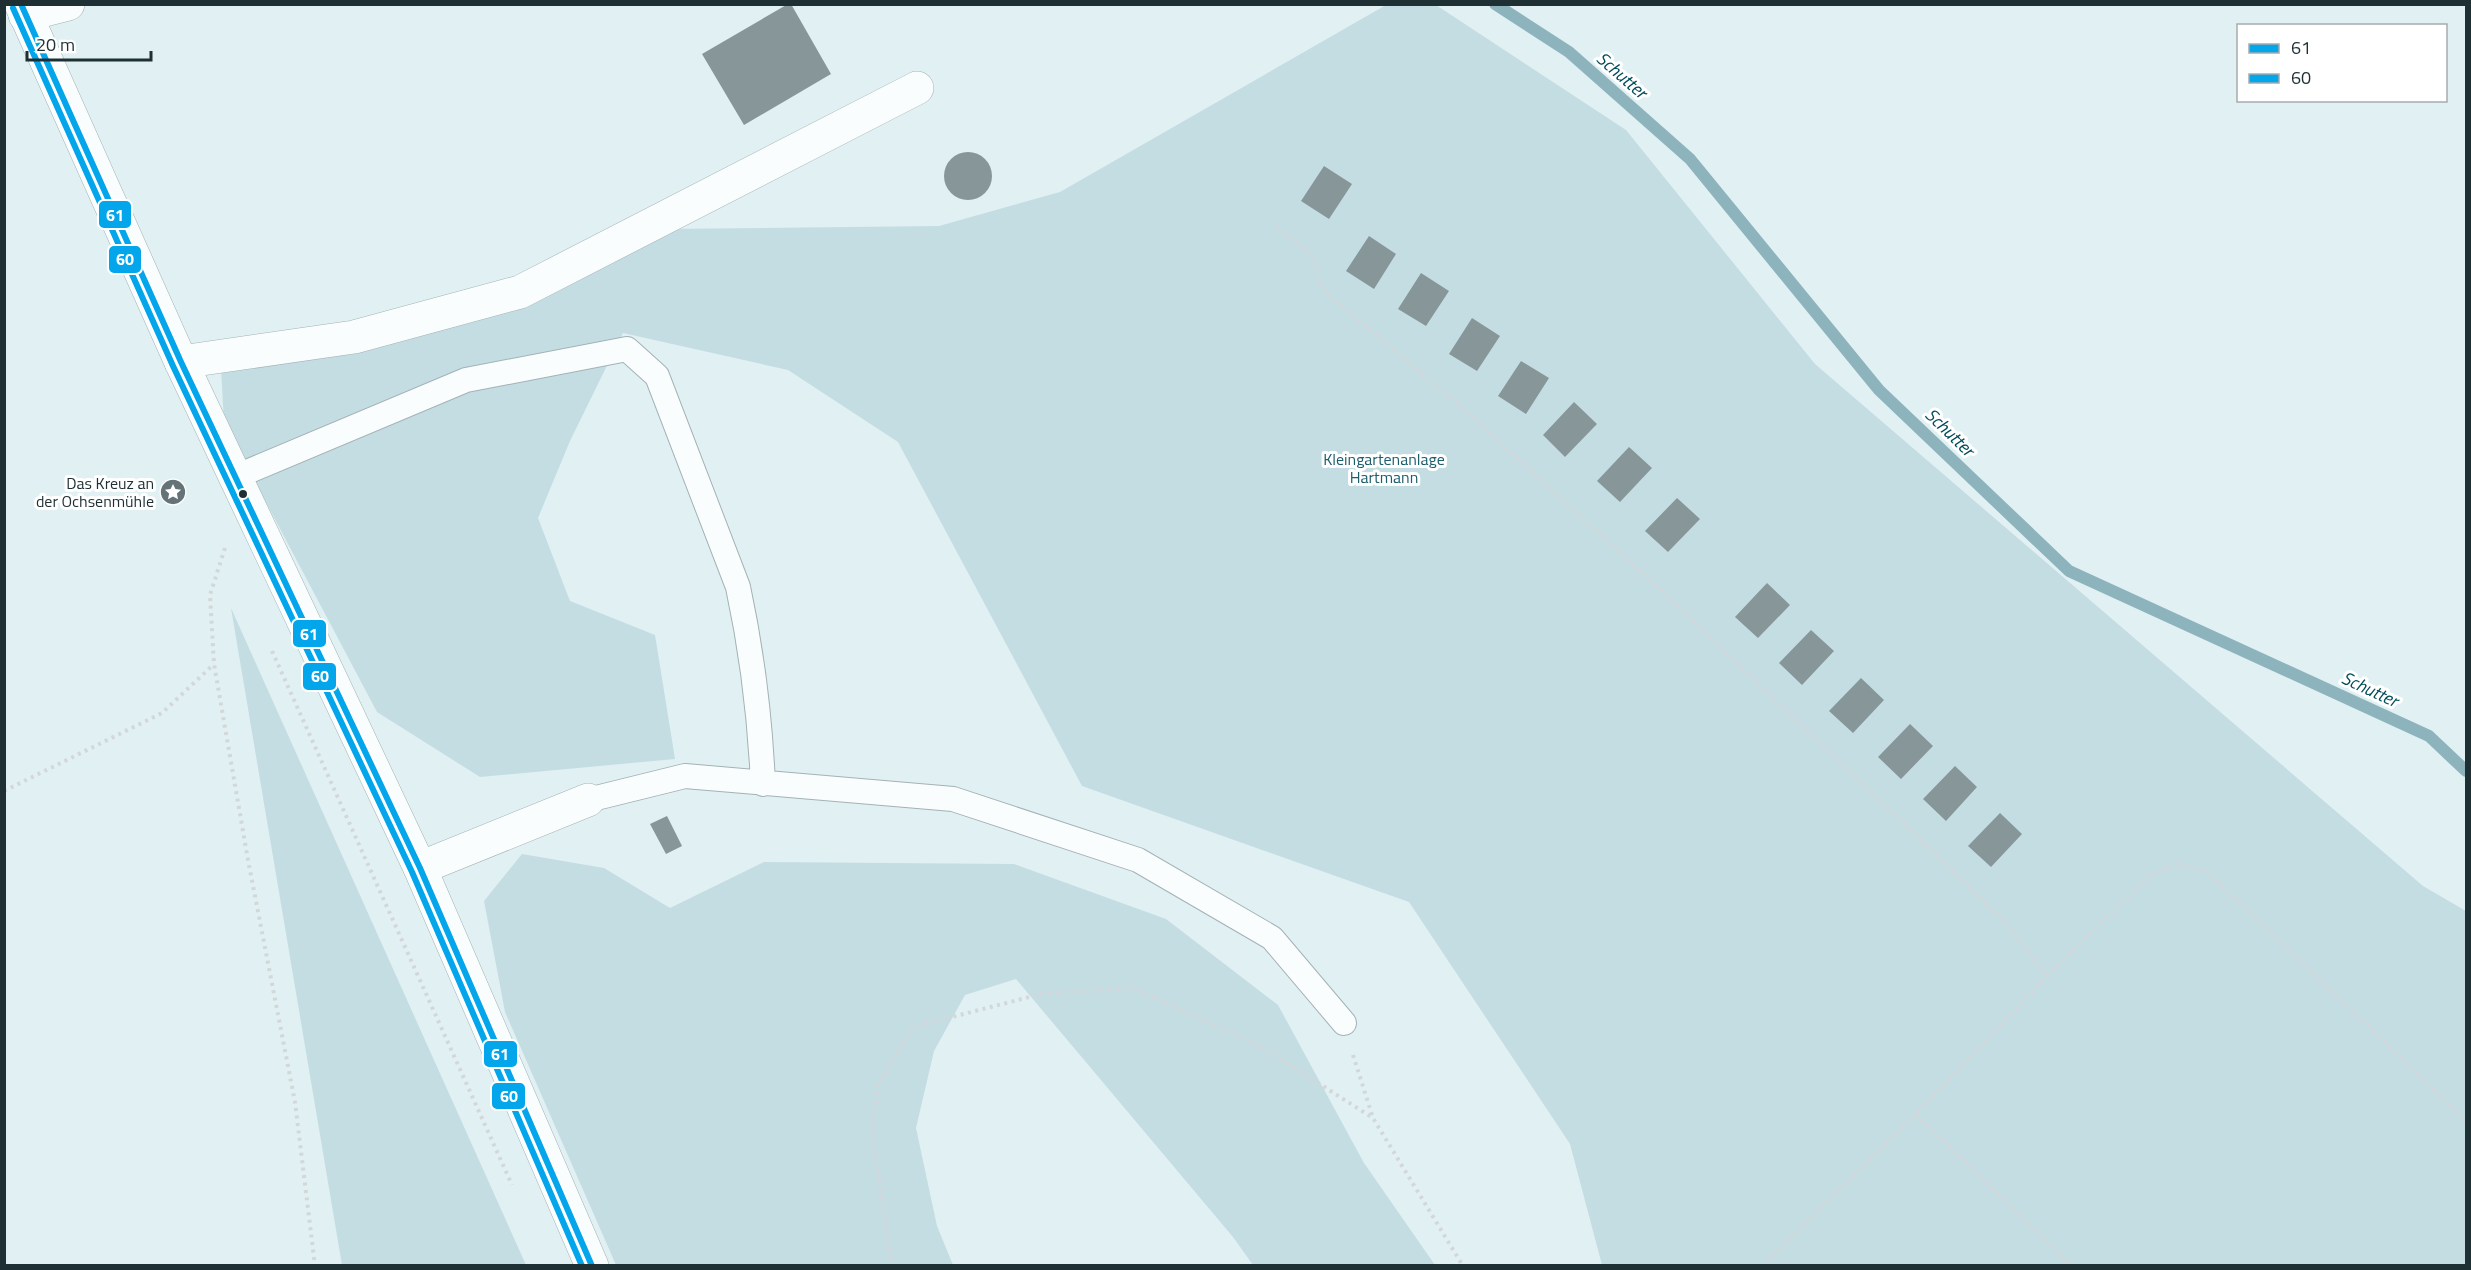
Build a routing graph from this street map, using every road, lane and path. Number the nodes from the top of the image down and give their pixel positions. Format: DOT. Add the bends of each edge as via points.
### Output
graph roads {
  1 [pos="68,4"];
  2 [pos="23,10"];
  3 [pos="917,88"];
  4 [pos="1276,227"];
  5 [pos="181,362"];
  6 [pos="235,477"];
  7 [pos="255,522"];
  8 [pos="220,537"];
  9 [pos="224,548"];
  10 [pos="229,558"];
  11 [pos="271,650"];
  12 [pos="214,664"];
  13 [pos="763,784"];
  14 [pos="4,791"];
  15 [pos="588,800"];
  16 [pos="420,868"];
  17 [pos="2047,976"];
  18 [pos="1344,1023"];
  19 [pos="1916,1114"];
  20 [pos="1372,1118"];
  21 [pos="2466,1121"];
  22 [pos="514,1189"];
  23 [pos="315,1266"];
  24 [pos="592,1266"];
  25 [pos="892,1266"];
  26 [pos="1463,1266"];
  27 [pos="1763,1266"];
  28 [pos="2072,1266"];
  1 -- 2 [label="street"];
  2 -- 5 [label="street"];
  3 -- 5 [label="street" via="520,292 354,337"];
  4 -- 17 [label="path" via="1312,255 1322,289 1475,418 1682,610 2006,923"];
  5 -- 6 [label="street"];
  6 -- 7 [label="street"];
  6 -- 13 [label="lane" via="466,380 627,349 657,376 738,586 760,726"];
  7 -- 9 [label="path"];
  7 -- 16 [label="street"];
  8 -- 9 [label="path"];
  9 -- 10 [label="path"];
  9 -- 12 [label="path" via="210,595"];
  11 -- 22 [label="path"];
  12 -- 14 [label="path" via="162,713"];
  12 -- 23 [label="path" via="295,1102"];
  13 -- 15 [label="lane" via="685,776"];
  13 -- 18 [label="lane" via="953,799 1138,860 1272,938"];
  15 -- 16 [label="street"];
  16 -- 24 [label="street"];
  17 -- 19 [label="path"];
  17 -- 21 [label="path" via="2147,877 2176,864 2207,871"];
  18 -- 20 [label="path"];
  19 -- 27 [label="path"];
  19 -- 28 [label="path"];
  20 -- 25 [label="path" via="1260,1046 1133,988 1041,994 913,1027 879,1084 872,1133"];
  20 -- 26 [label="path"];
}
